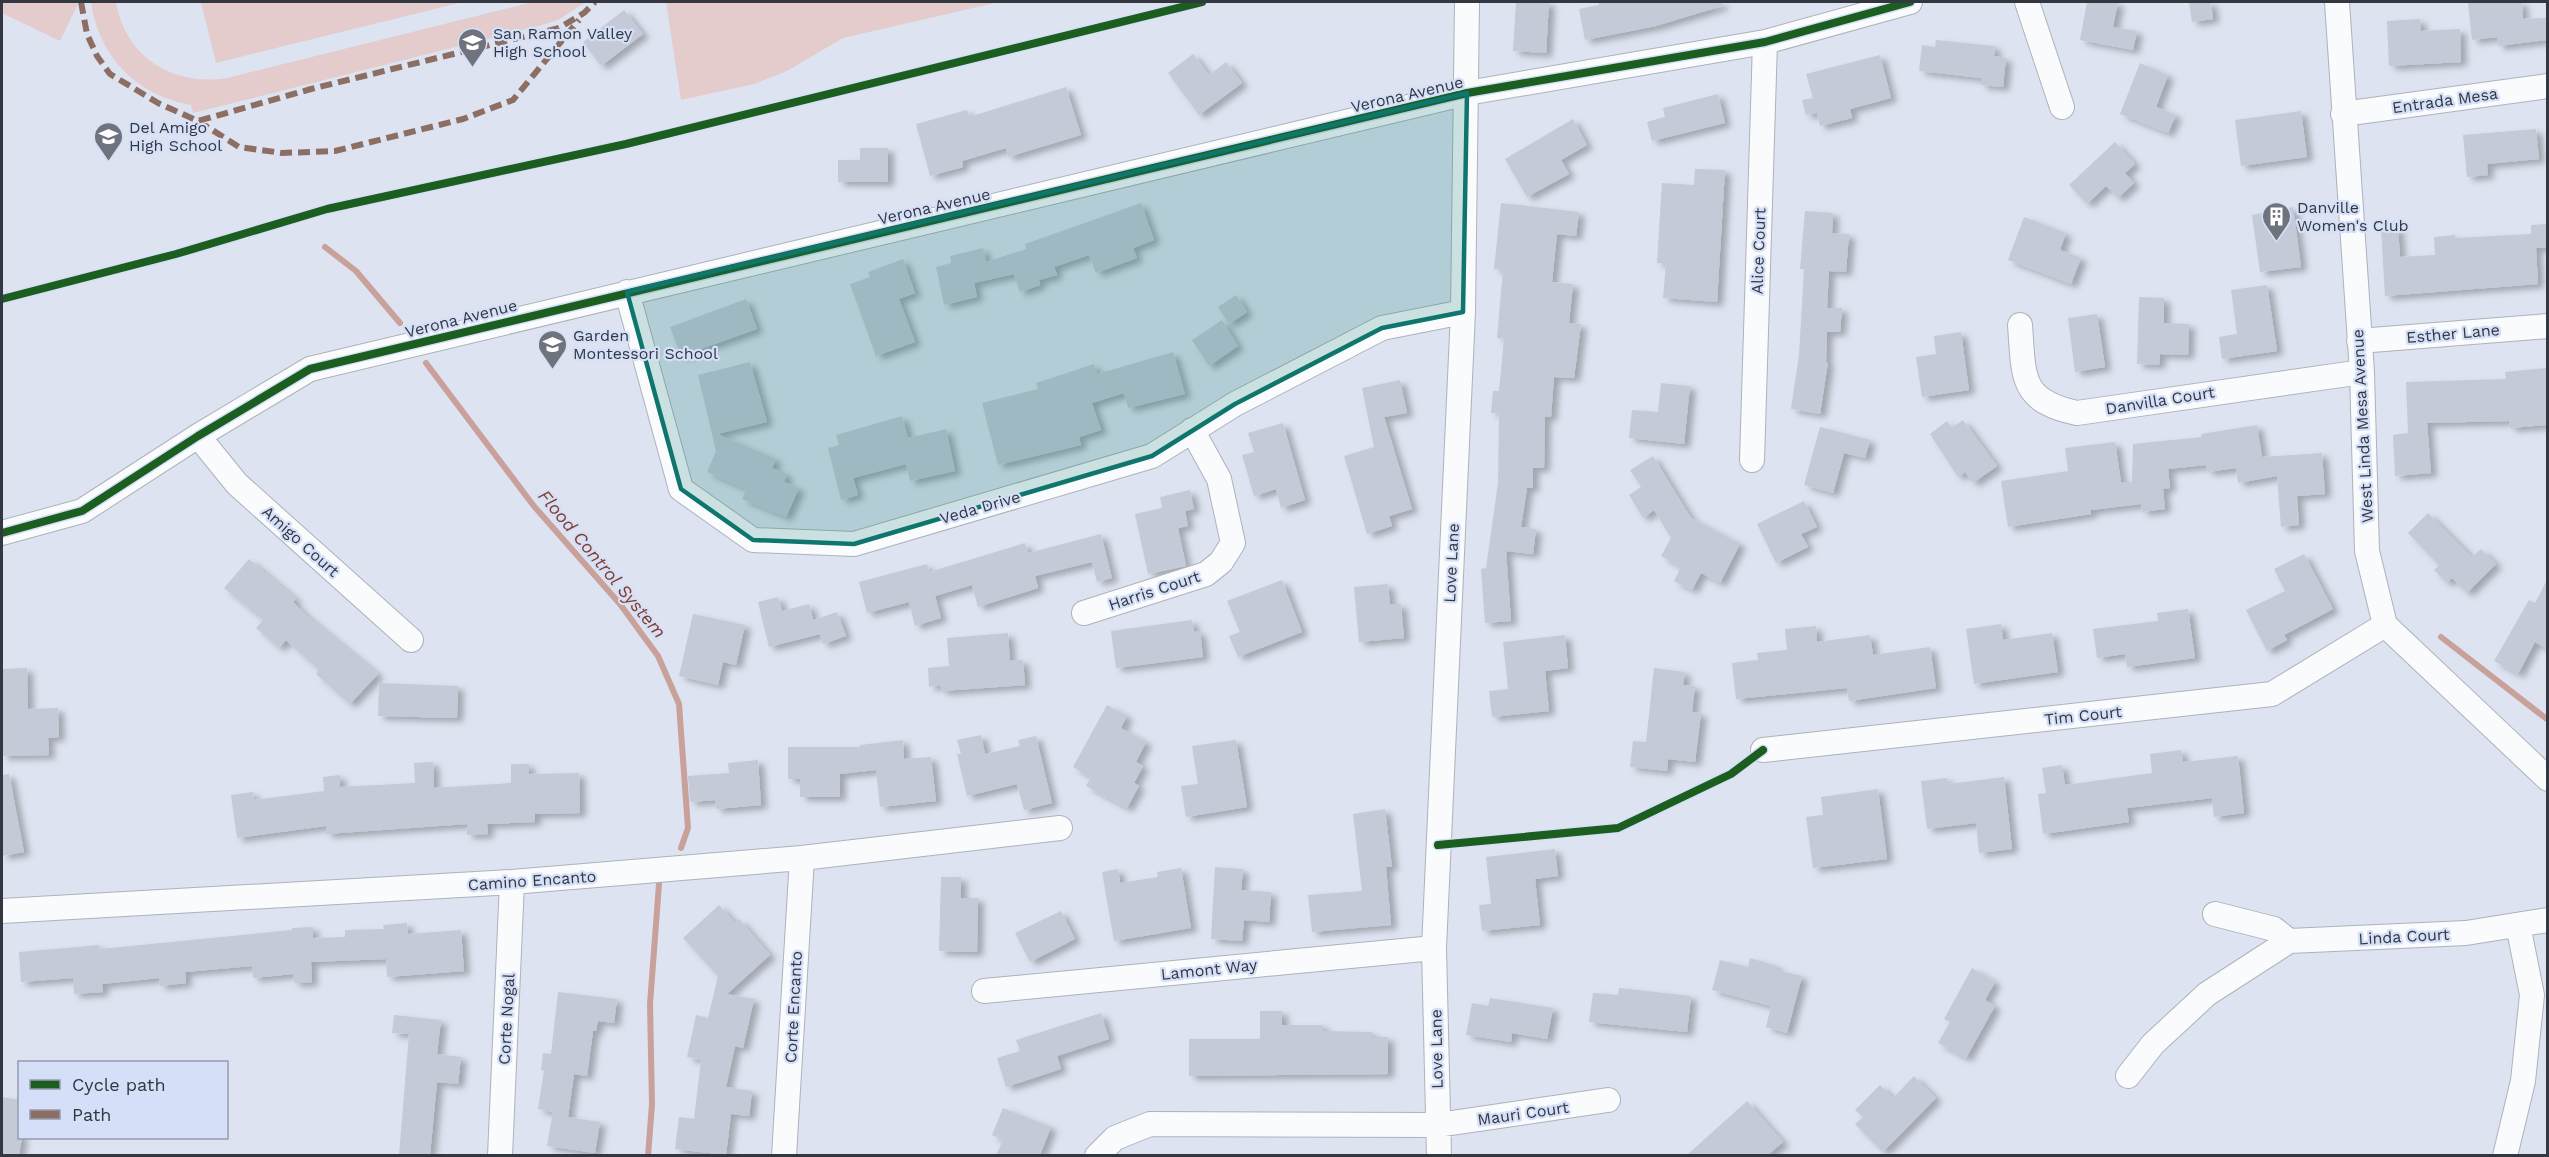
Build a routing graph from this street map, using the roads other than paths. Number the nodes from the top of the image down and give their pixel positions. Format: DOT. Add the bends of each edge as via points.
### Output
graph roads {
  1 [pos="1467,2"];
  2 [pos="1910,2"];
  3 [pos="2027,2"];
  4 [pos="2337,2"];
  5 [pos="1766,42"];
  6 [pos="2547,86"];
  7 [pos="1467,93"];
  8 [pos="2062,107"];
  9 [pos="2343,114"];
  10 [pos="627,292"];
  11 [pos="1463,312"];
  12 [pos="2020,325"];
  13 [pos="2547,326"];
  14 [pos="2359,341"];
  15 [pos="2362,372"];
  16 [pos="1192,430"];
  17 [pos="198,436"];
  18 [pos="1752,460"];
  19 [pos="2,533"];
  20 [pos="1084,613"];
  21 [pos="2385,626"];
  22 [pos="411,640"];
  23 [pos="1763,750"];
  24 [pos="2547,778"];
  25 [pos="1060,828"];
  26 [pos="801,858"];
  27 [pos="512,882"];
  28 [pos="2,911"];
  29 [pos="2215,914"];
  30 [pos="2547,920"];
  31 [pos="2518,925"];
  32 [pos="2289,941"];
  33 [pos="1434,948"];
  34 [pos="984,991"];
  35 [pos="2128,1076"];
  36 [pos="1608,1101"];
  37 [pos="1438,1125"];
  38 [pos="500,1155"];
  39 [pos="784,1155"];
  40 [pos="1097,1155"];
  41 [pos="1439,1155"];
  42 [pos="2505,1155"];
  1 -- 7 [label="street, Love Lane"];
  2 -- 5 [label="street, Verona Avenue"];
  3 -- 8 [label="street"];
  4 -- 9 [label="street, West Linda Mesa Avenue"];
  5 -- 7 [label="street, Verona Avenue"];
  5 -- 18 [label="street, Alice Court"];
  6 -- 9 [label="street, Entrada Mesa"];
  7 -- 10 [label="street, Verona Avenue"];
  7 -- 11 [label="street, Love Lane"];
  9 -- 14 [label="street, West Linda Mesa Avenue"];
  10 -- 16 [label="street, Veda Drive" via="681,489 753,540 854,544 1152,456"];
  10 -- 17 [label="street, Verona Avenue" via="310,369"];
  11 -- 16 [label="street, Veda Drive" via="1382,328 1234,404"];
  11 -- 33 [label="street, Love Lane"];
  12 -- 15 [label="street, Danvilla Court" via="2024,374 2031,391 2060,409 2077,413"];
  13 -- 14 [label="street, Esther Lane"];
  14 -- 15 [label="street, West Linda Mesa Avenue"];
  15 -- 21 [label="street, West Linda Mesa Avenue" via="2367,551"];
  16 -- 20 [label="street, Harris Court" via="1219,479 1233,543 1221,562 1206,574"];
  17 -- 19 [label="street, Verona Avenue" via="82,511"];
  17 -- 22 [label="street, Amigo Court" via="237,484"];
  21 -- 23 [label="street, Tim Court" via="2272,694"];
  21 -- 24 [label="street"];
  25 -- 26 [label="street, Camino Encanto"];
  26 -- 27 [label="street, Camino Encanto"];
  26 -- 39 [label="street, Corte Encanto"];
  27 -- 28 [label="street, Camino Encanto"];
  27 -- 38 [label="street, Corte Nogal"];
  29 -- 32 [label="street" via="2274,929"];
  30 -- 31 [label="street, Linda Court"];
  31 -- 32 [label="street, Linda Court" via="2466,933"];
  31 -- 42 [label="street" via="2532,994 2523,1081"];
  32 -- 35 [label="street, Linda Court" via="2206,994 2153,1044"];
  33 -- 34 [label="street, Lamont Way"];
  33 -- 37 [label="street, Love Lane"];
  36 -- 37 [label="street, Mauri Court"];
  37 -- 40 [label="street" via="1150,1124 1114,1138"];
  37 -- 41 [label="street, Love Lane"];
}
